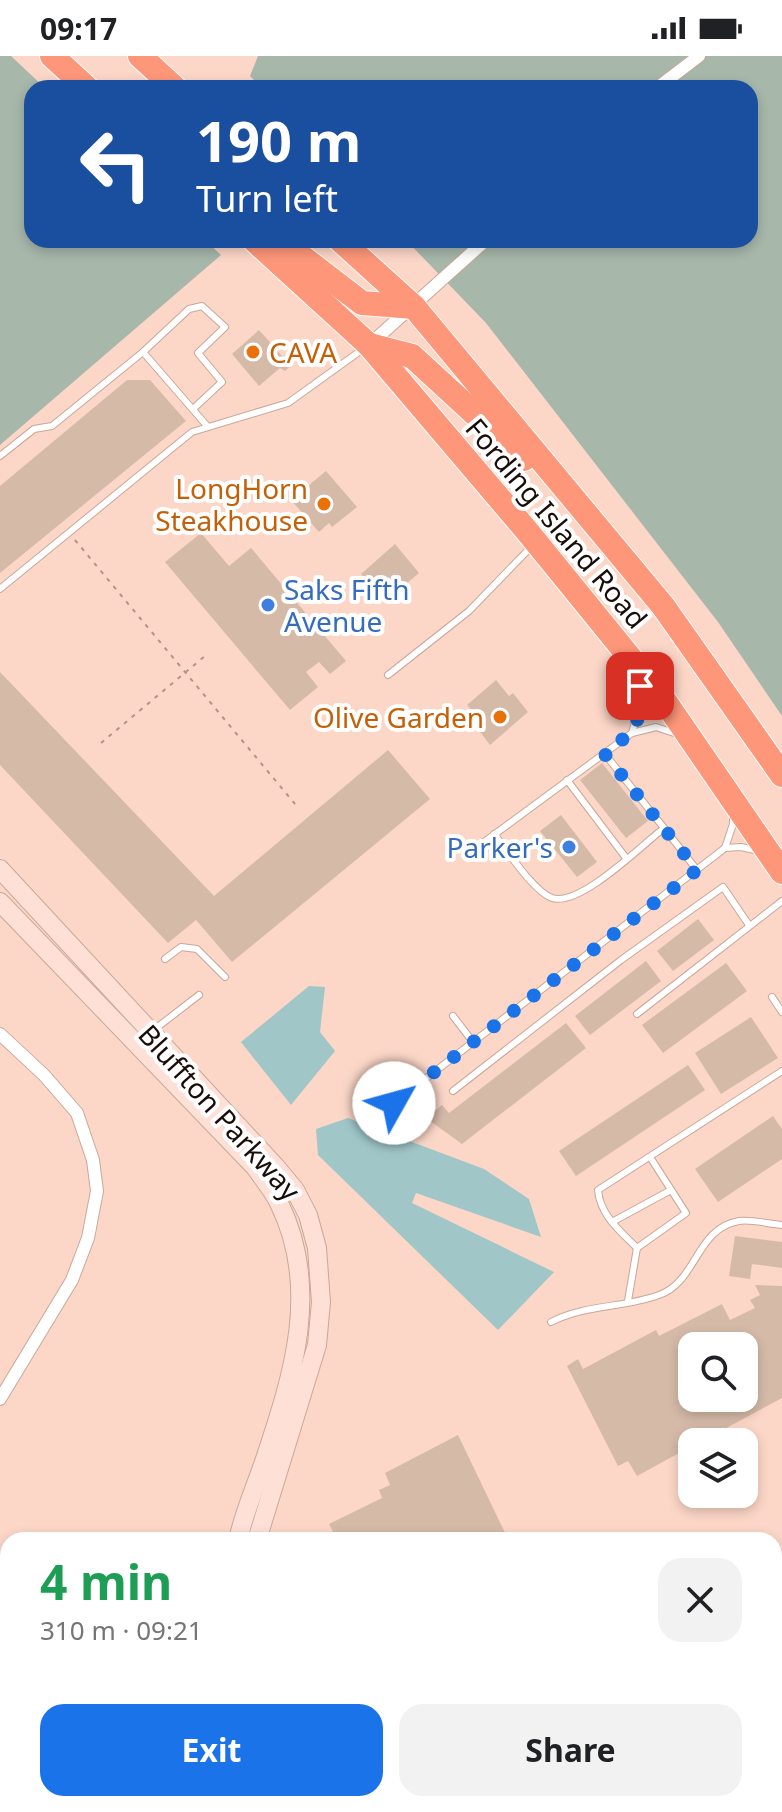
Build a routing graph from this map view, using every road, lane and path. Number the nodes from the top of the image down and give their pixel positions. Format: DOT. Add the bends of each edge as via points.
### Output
graph roads {
  1 [pos="52,56"];
  2 [pos="140,56"];
  3 [pos="699,56"];
  4 [pos="78,80"];
  5 [pos="166,80"];
  6 [pos="668,80"];
  7 [pos="263,248"];
  8 [pos="290,248"];
  9 [pos="349,248"];
  10 [pos="477,248"];
  11 [pos="414,307"];
  12 [pos="369,345"];
  13 [pos="143,352"];
  14 [pos="193,409"];
  15 [pos="208,427"];
  16 [pos="0,456"];
  17 [pos="594,523"];
  18 [pos="69,533"];
  19 [pos="536,542"];
  20 [pos="0,589"];
  21 [pos="627,654"];
  22 [pos="205,656"];
  23 [pos="185,672"];
  24 [pos="388,675"];
  25 [pos="632,733"];
  26 [pos="101,743"];
  27 [pos="700,752"];
  28 [pos="604,753"];
  29 [pos="782,775"];
  30 [pos="567,780"];
  31 [pos="588,790"];
  32 [pos="579,797"];
  33 [pos="733,800"];
  34 [pos="295,804"];
  35 [pos="602,807"];
  36 [pos="592,814"];
  37 [pos="616,825"];
  38 [pos="664,828"];
  39 [pos="606,832"];
  40 [pos="494,834"];
  41 [pos="476,848"];
  42 [pos="725,848"];
  43 [pos="626,858"];
  44 [pos="776,863"];
  45 [pos="0,869"];
  46 [pos="697,870"];
  47 [pos="782,901"];
  48 [pos="0,902"];
  49 [pos="749,925"];
  50 [pos="165,959"];
  51 [pos="225,977"];
  52 [pos="199,995"];
  53 [pos="772,997"];
  54 [pos="782,1012"];
  55 [pos="637,1014"];
  56 [pos="453,1016"];
  57 [pos="150,1033"];
  58 [pos="0,1034"];
  59 [pos="473,1042"];
  60 [pos="782,1071"];
  61 [pos="453,1091"];
  62 [pos="394,1103"];
  63 [pos="650,1157"];
  64 [pos="671,1190"];
  65 [pos="782,1215"];
  66 [pos="612,1222"];
  67 [pos="780,1225"];
  68 [pos="637,1248"];
  69 [pos="628,1301"];
  70 [pos="551,1322"];
  71 [pos="0,1399"];
  72 [pos="241,1532"];
  73 [pos="259,1532"];
  1 -- 4 [label="highway"];
  2 -- 5 [label="highway"];
  3 -- 6 [label="street"];
  7 -- 12 [label="highway, Fording Island Road"];
  8 -- 11 [label="highway" via="362,303"];
  9 -- 11 [label="highway, Fording Island Road"];
  10 -- 11 [label="street"];
  11 -- 12 [label="street"];
  11 -- 17 [label="highway, Fording Island Road"];
  12 -- 15 [label="lane" via="288,403"];
  12 -- 17 [label="highway" via="412,356"];
  12 -- 19 [label="highway, Fording Island Road"];
  13 -- 14 [label="lane"];
  13 -- 14 [label="lane" via="189,309 202,306 225,327 198,353 222,382"];
  13 -- 16 [label="lane" via="52,426 34,429"];
  14 -- 15 [label="lane"];
  15 -- 18 [label="lane" via="192,432"];
  17 -- 29 [label="highway, Fording Island Road" via="663,606"];
  18 -- 20 [label="lane"];
  18 -- 23 [label="path"];
  19 -- 21 [label="highway, Fording Island Road"];
  19 -- 24 [label="lane" via="469,611"];
  21 -- 25 [label="lane" via="640,686"];
  21 -- 27 [label="highway, Fording Island Road"];
  22 -- 23 [label="path"];
  23 -- 26 [label="path"];
  23 -- 34 [label="path"];
  25 -- 27 [label="lane" via="667,730"];
  25 -- 28 [label="lane"];
  27 -- 33 [label="highway, Fording Island Road"];
  28 -- 30 [label="lane"];
  28 -- 38 [label="lane" via="640,805"];
  30 -- 32 [label="lane"];
  30 -- 40 [label="lane"];
  31 -- 32 [label="lane"];
  32 -- 36 [label="lane"];
  33 -- 42 [label="lane"];
  33 -- 44 [label="highway, Fording Island Road"];
  35 -- 36 [label="lane"];
  36 -- 39 [label="lane"];
  37 -- 39 [label="lane"];
  38 -- 43 [label="lane"];
  38 -- 46 [label="lane"];
  39 -- 43 [label="lane"];
  40 -- 41 [label="lane"];
  40 -- 43 [label="lane" via="550,897 567,899 587,890"];
  42 -- 44 [label="lane" via="741,847"];
  42 -- 46 [label="lane"];
  45 -- 57 [label="main road, Bluffton Parkway"];
  46 -- 59 [label="lane"];
  47 -- 49 [label="lane"];
  48 -- 72 [label="main road, Bluffton Parkway" via="255,1167 279,1202 300,1273 302,1316 293,1368"];
  49 -- 55 [label="lane"];
  49 -- 61 [label="lane" via="723,887"];
  50 -- 51 [label="lane" via="181,947 197,949"];
  52 -- 57 [label="lane"];
  53 -- 54 [label="lane"];
  56 -- 59 [label="lane"];
  57 -- 73 [label="main road, Bluffton Parkway" via="295,1190 317,1248 317,1345"];
  58 -- 71 [label="street" via="77,1113 97,1191 88,1238 72,1280"];
  59 -- 62 [label="lane"];
  60 -- 63 [label="lane"];
  63 -- 64 [label="lane"];
  63 -- 66 [label="lane" via="598,1190 599,1204"];
  64 -- 66 [label="lane"];
  64 -- 68 [label="lane" via="686,1213"];
  65 -- 67 [label="lane"];
  66 -- 68 [label="lane"];
  67 -- 69 [label="lane" via="739,1221 717,1230 675,1287 659,1296"];
  68 -- 69 [label="lane"];
  69 -- 70 [label="lane" via="571,1311"];
}
